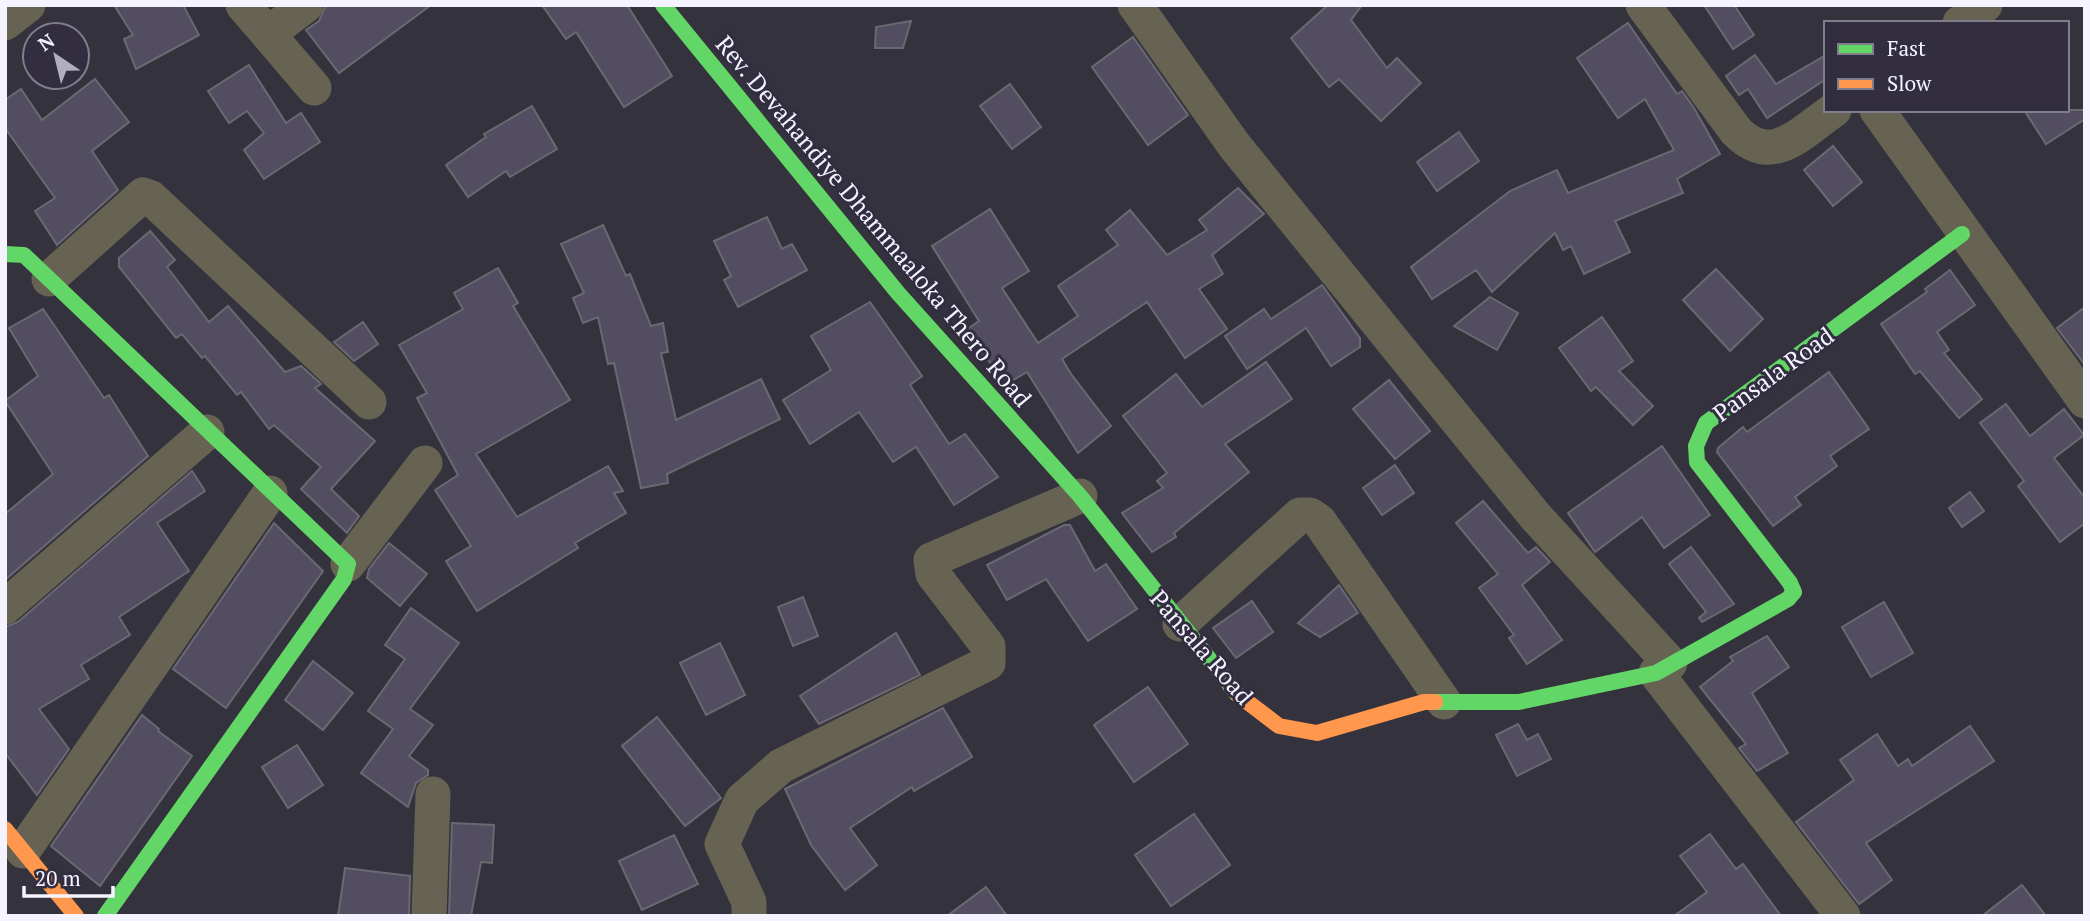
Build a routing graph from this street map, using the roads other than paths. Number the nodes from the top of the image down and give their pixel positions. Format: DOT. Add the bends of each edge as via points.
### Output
graph roads {
  1 [pos="29,5"];
  2 [pos="243,5"];
  3 [pos="306,5"];
  4 [pos="663,5"];
  5 [pos="1135,5"];
  6 [pos="1643,5"];
  7 [pos="1985,5"];
  8 [pos="1963,21"];
  9 [pos="5,23"];
  10 [pos="268,34"];
  11 [pos="314,88"];
  12 [pos="1831,112"];
  13 [pos="1878,112"];
  14 [pos="1962,234"];
  15 [pos="5,254"];
  16 [pos="49,279"];
  17 [pos="2085,401"];
  18 [pos="369,402"];
  19 [pos="206,432"];
  20 [pos="425,463"];
  21 [pos="270,493"];
  22 [pos="1080,496"];
  23 [pos="348,564"];
  24 [pos="5,607"];
  25 [pos="1180,624"];
  26 [pos="1663,668"];
  27 [pos="1444,702"];
  28 [pos="433,794"];
  29 [pos="14,840"];
  30 [pos="76,916"];
  31 [pos="105,916"];
  32 [pos="429,916"];
  33 [pos="749,916"];
  34 [pos="1843,916"];
  1 -- 9 [label="street"];
  2 -- 10 [label="street"];
  3 -- 10 [label="street"];
  4 -- 22 [label="street, Rev. Devahandiye Dhammaaloka Thero Road" via="898,293"];
  5 -- 26 [label="street" via="1234,145"];
  6 -- 12 [label="street" via="1750,146 1769,149 1787,142"];
  7 -- 8 [label="street"];
  10 -- 11 [label="street"];
  13 -- 14 [label="street"];
  14 -- 17 [label="street"];
  14 -- 26 [label="street, Pansala Road" via="1706,423 1696,438 1697,462 1794,592"];
  15 -- 16 [label="street" via="24,255"];
  16 -- 18 [label="street" via="143,195 151,198"];
  16 -- 19 [label="street"];
  19 -- 21 [label="street"];
  19 -- 24 [label="street"];
  20 -- 23 [label="street"];
  21 -- 23 [label="street"];
  21 -- 29 [label="street"];
  22 -- 25 [label="street, Pansala Road"];
  22 -- 33 [label="street" via="931,560 933,574 988,646 988,663 781,766 742,800 722,844 749,902"];
  23 -- 31 [label="street" via="344,579"];
  25 -- 27 [label="street, Pansala Road" via="1239,697 1279,726 1317,733 1424,702"];
  25 -- 27 [label="street" via="1300,516 1310,515 1319,521"];
  26 -- 27 [label="street, Pansala Road" via="1519,702"];
  26 -- 34 [label="street"];
  28 -- 32 [label="street"];
  29 -- 30 [label="street"];
}
